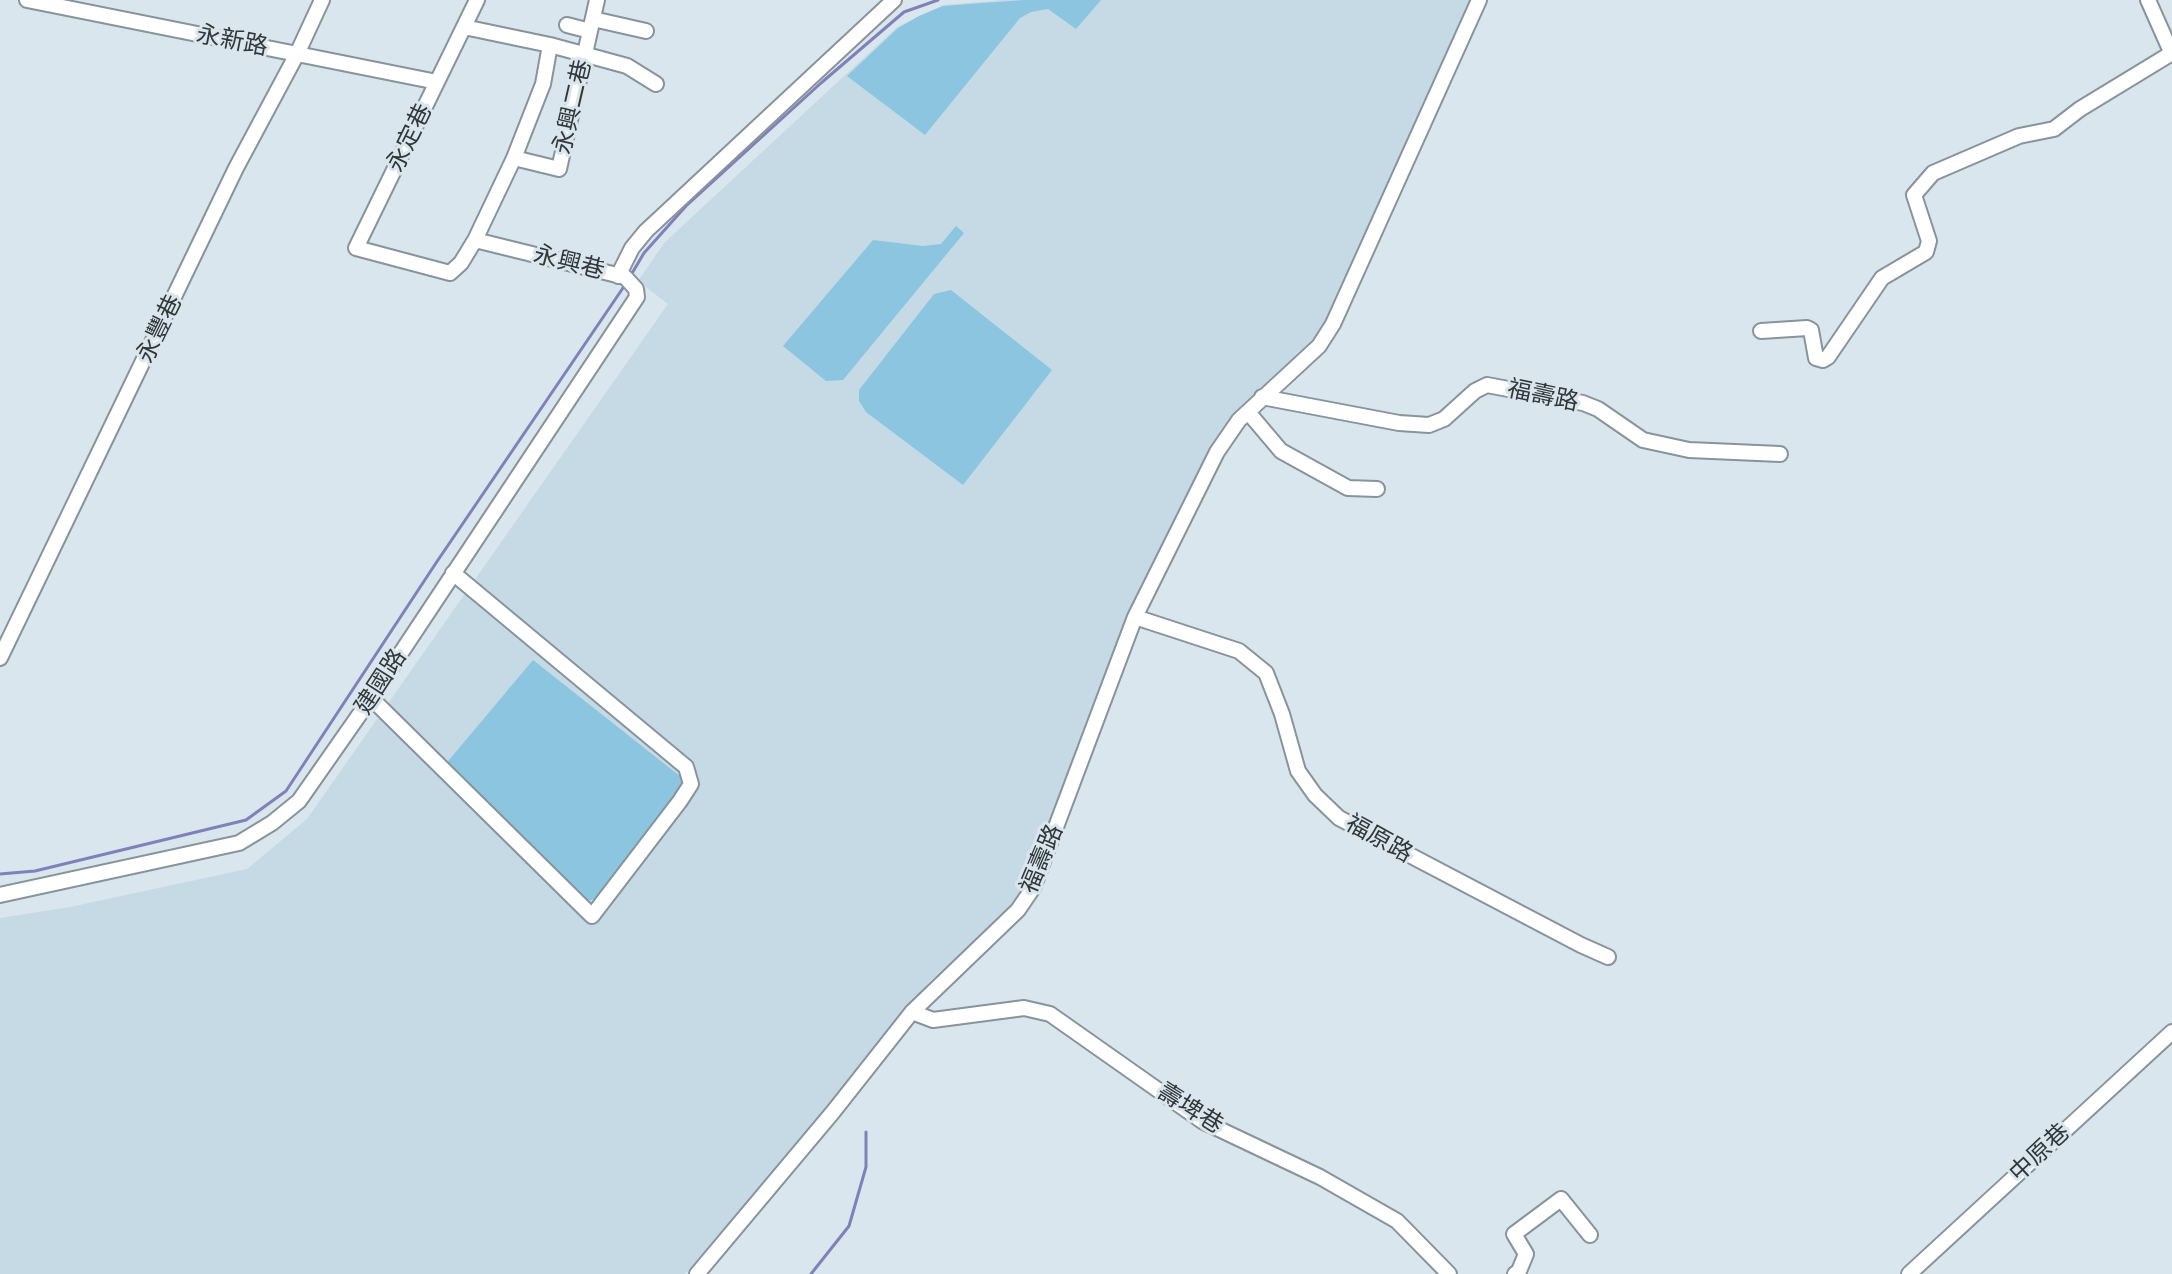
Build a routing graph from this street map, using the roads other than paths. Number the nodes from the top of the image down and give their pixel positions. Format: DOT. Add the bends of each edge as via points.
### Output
graph roads {
  1 [pos="27,0"];
  2 [pos="322,0"];
  3 [pos="477,0"];
  4 [pos="597,0"];
  5 [pos="894,0"];
  6 [pos="1479,0"];
  7 [pos="2148,0"];
  8 [pos="567,25"];
  9 [pos="592,25"];
  10 [pos="464,27"];
  11 [pos="646,31"];
  12 [pos="550,45"];
  13 [pos="297,54"];
  14 [pos="586,54"];
  15 [pos="2172,54"];
  16 [pos="437,82"];
  17 [pos="656,84"];
  18 [pos="514,158"];
  19 [pos="475,240"];
  20 [pos="628,283"];
  21 [pos="1761,331"];
  22 [pos="1262,397"];
  23 [pos="1248,412"];
  24 [pos="1780,454"];
  25 [pos="1377,489"];
  26 [pos="453,573"];
  27 [pos="1135,617"];
  28 [pos="0,658"];
  29 [pos="371,698"];
  30 [pos="0,895"];
  31 [pos="1608,957"];
  32 [pos="912,1012"];
  33 [pos="2172,1032"];
  34 [pos="1590,1235"];
  35 [pos="697,1274"];
  36 [pos="1449,1274"];
  37 [pos="1515,1274"];
  38 [pos="1909,1274"];
  1 -- 13 [label="street, 永新路"];
  2 -- 13 [label="street, 永豐巷"];
  3 -- 10 [label="street, 永定巷"];
  4 -- 9 [label="street, 永興二巷"];
  5 -- 20 [label="street, 永興巷" via="646,231 632,248"];
  6 -- 22 [label="street, 福壽路" via="1333,324 1319,346"];
  7 -- 15 [label="street"];
  8 -- 9 [label="street"];
  9 -- 11 [label="street"];
  9 -- 14 [label="street, 永興二巷"];
  10 -- 12 [label="street"];
  10 -- 16 [label="street, 永定巷"];
  12 -- 14 [label="street"];
  12 -- 18 [label="street" via="543,84"];
  13 -- 16 [label="street, 永新路"];
  13 -- 28 [label="street, 永豐巷" via="236,168"];
  14 -- 17 [label="street" via="627,66"];
  14 -- 18 [label="street, 永興二巷" via="559,169"];
  15 -- 21 [label="street" via="2054,129 2019,136 1933,173 1914,195 1929,241 1926,252 1882,278 1823,360 1816,358 1807,328"];
  16 -- 19 [label="street, 永定巷" via="356,248 450,273"];
  18 -- 19 [label="street"];
  19 -- 20 [label="street, 永興巷"];
  20 -- 26 [label="street, 建國路"];
  22 -- 23 [label="street, 福壽路"];
  22 -- 24 [label="street, 福壽路" via="1429,425 1487,385 1583,403 1643,440 1689,450"];
  23 -- 25 [label="street" via="1281,451 1348,488"];
  23 -- 27 [label="street, 福壽路" via="1217,452"];
  26 -- 29 [label="street, 建國路"];
  26 -- 29 [label="street" via="686,767 691,784 680,801 592,916"];
  27 -- 31 [label="street, 福原路" via="1239,651 1266,673 1298,771 1339,818"];
  27 -- 32 [label="street, 福壽路" via="1033,888 1018,910"];
  29 -- 30 [label="street, 建國路" via="299,801 239,843"];
  32 -- 35 [label="street, 福壽路"];
  32 -- 36 [label="street, 壽埤巷" via="933,1020 1024,1008 1050,1014 1202,1121 1320,1177 1397,1221"];
  33 -- 38 [label="street, 中原巷"];
  34 -- 37 [label="street" via="1561,1199 1514,1234 1526,1254"];
}
